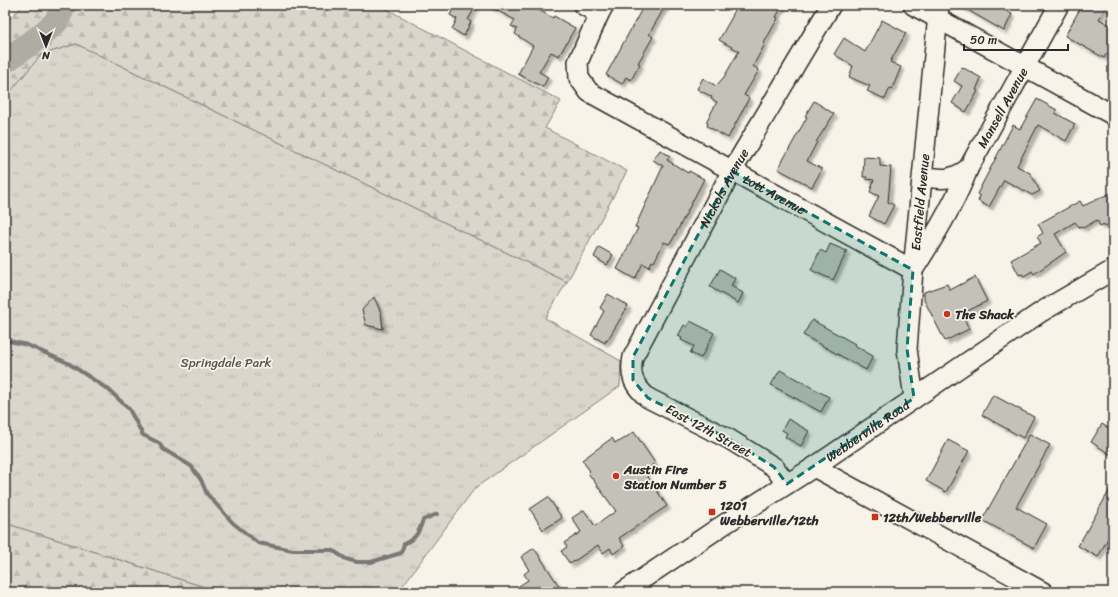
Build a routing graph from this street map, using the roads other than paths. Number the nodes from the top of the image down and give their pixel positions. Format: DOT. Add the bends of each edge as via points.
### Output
graph roads {
  1 [pos="831,5"];
  2 [pos="913,5"];
  3 [pos="1059,5"];
  4 [pos="595,8"];
  5 [pos="939,12"];
  6 [pos="1025,66"];
  7 [pos="1113,115"];
  8 [pos="968,169"];
  9 [pos="732,171"];
  10 [pos="923,177"];
  11 [pos="913,270"];
  12 [pos="1113,270"];
  13 [pos="632,376"];
  14 [pos="914,398"];
  15 [pos="814,467"];
  16 [pos="787,484"];
  17 [pos="623,592"];
  18 [pos="1043,592"];
  1 -- 9 [label="street, Nickols Avenue"];
  2 -- 5 [label="street"];
  3 -- 6 [label="street, Mansell Avenue"];
  4 -- 9 [label="street, Lott Avenue" via="578,62 579,78 588,92"];
  5 -- 6 [label="street"];
  5 -- 10 [label="street, Eastfield Avenue"];
  6 -- 7 [label="street"];
  6 -- 8 [label="street, Mansell Avenue"];
  8 -- 10 [label="street" via="946,179"];
  8 -- 11 [label="street, Mansell Avenue" via="962,186"];
  9 -- 11 [label="street, Lott Avenue"];
  9 -- 13 [label="street, Nickols Avenue" via="634,357"];
  10 -- 11 [label="street, Eastfield Avenue"];
  11 -- 14 [label="street, Eastfield Avenue" via="907,349"];
  12 -- 14 [label="street, Webberville Road" via="1041,312"];
  13 -- 16 [label="street, East 12th Street" via="640,391 648,398 729,439 774,467"];
  14 -- 15 [label="street, Webberville Road"];
  15 -- 16 [label="street, Webberville Road"];
  15 -- 18 [label="street"];
  16 -- 17 [label="street, Webberville Road"];
}
